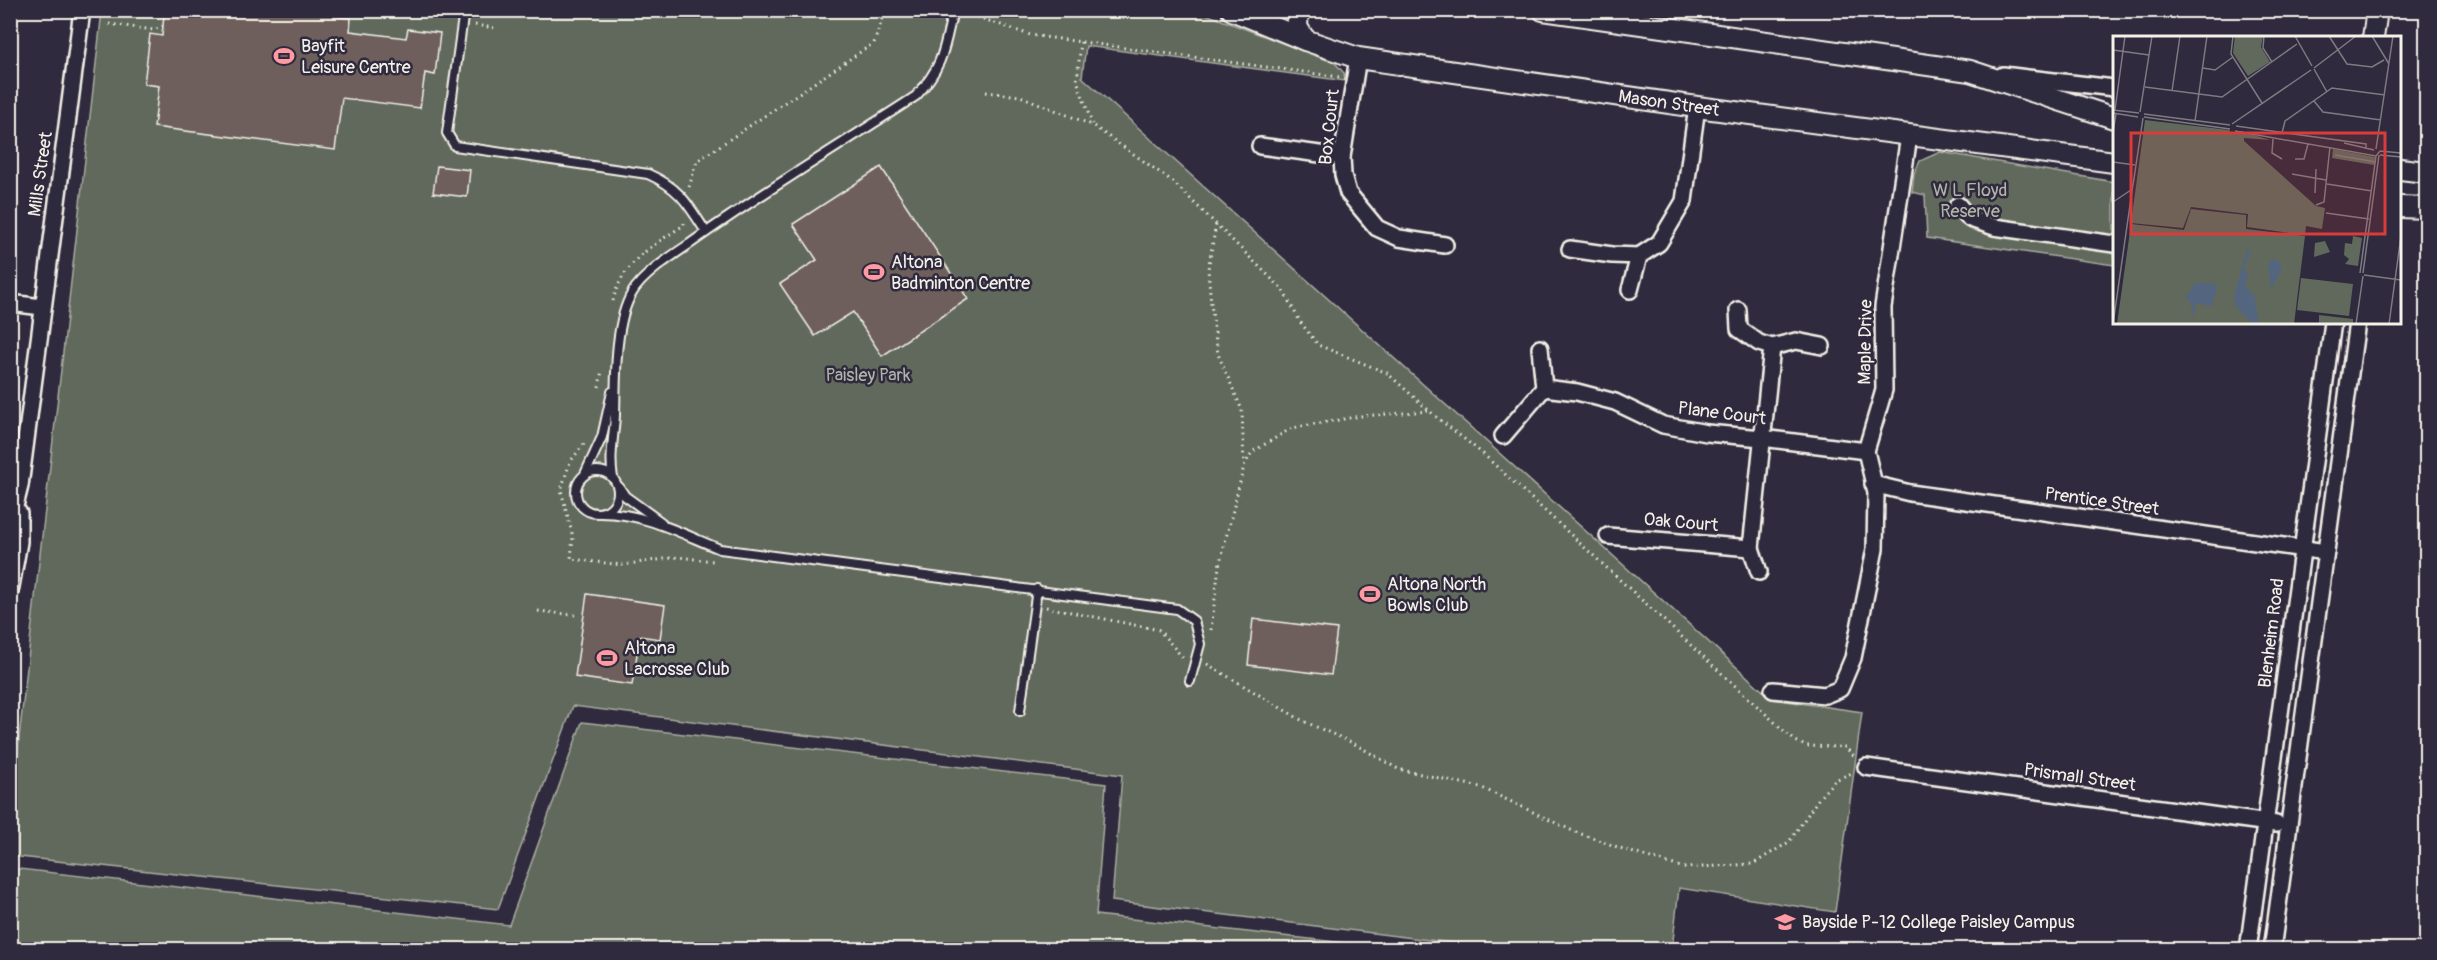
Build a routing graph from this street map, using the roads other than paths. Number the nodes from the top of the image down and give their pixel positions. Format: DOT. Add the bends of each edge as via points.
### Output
graph roads {
  1 [pos="82,10"];
  2 [pos="464,10"];
  3 [pos="953,10"];
  4 [pos="1232,10"];
  5 [pos="1298,10"];
  6 [pos="1543,10"];
  7 [pos="2377,10"];
  8 [pos="2373,36"];
  9 [pos="1305,40"];
  10 [pos="1358,58"];
  11 [pos="1970,71"];
  12 [pos="2113,88"];
  13 [pos="1697,108"];
  14 [pos="2113,117"];
  15 [pos="1909,136"];
  16 [pos="1260,146"];
  17 [pos="1342,157"];
  18 [pos="2113,162"];
  19 [pos="2401,169"];
  20 [pos="2427,172"];
  21 [pos="1958,205"];
  22 [pos="2401,207"];
  23 [pos="2427,208"];
  24 [pos="706,232"];
  25 [pos="2113,244"];
  26 [pos="1445,245"];
  27 [pos="1570,249"];
  28 [pos="1639,256"];
  29 [pos="1630,290"];
  30 [pos="10,303"];
  31 [pos="42,307"];
  32 [pos="1738,310"];
  33 [pos="2333,324"];
  34 [pos="2357,324"];
  35 [pos="1822,346"];
  36 [pos="1772,347"];
  37 [pos="1540,348"];
  38 [pos="615,382"];
  39 [pos="1544,388"];
  40 [pos="1503,436"];
  41 [pos="1762,438"];
  42 [pos="1866,451"];
  43 [pos="585,474"];
  44 [pos="615,481"];
  45 [pos="1874,484"];
  46 [pos="20,486"];
  47 [pos="601,513"];
  48 [pos="10,526"];
  49 [pos="667,526"];
  50 [pos="1608,536"];
  51 [pos="15,542"];
  52 [pos="1751,548"];
  53 [pos="2302,548"];
  54 [pos="2326,552"];
  55 [pos="1759,572"];
  56 [pos="12,576"];
  57 [pos="1037,589"];
  58 [pos="10,592"];
  59 [pos="1190,681"];
  60 [pos="1773,690"];
  61 [pos="1020,711"];
  62 [pos="1866,767"];
  63 [pos="2266,823"];
  64 [pos="2288,826"];
  65 [pos="2248,950"];
  66 [pos="2272,950"];
  1 -- 31 [label="street, Mills Street"];
  2 -- 24 [label="lane" via="447,133 455,146 648,174 669,183"];
  3 -- 24 [label="lane" via="941,62 916,96"];
  4 -- 9 [label="street, Mason Street"];
  5 -- 9 [label="street" via="1297,27"];
  6 -- 11 [label="street"];
  7 -- 8 [label="street"];
  9 -- 10 [label="street, Mason Street"];
  10 -- 13 [label="street, Mason Street"];
  10 -- 17 [label="street, Box Court"];
  11 -- 12 [label="street"];
  11 -- 14 [label="street"];
  13 -- 15 [label="street, Mason Street"];
  13 -- 28 [label="street" via="1684,201 1659,243"];
  15 -- 18 [label="street, Mason Street"];
  15 -- 42 [label="street, Maple Drive" via="1883,307 1884,390"];
  16 -- 17 [label="street"];
  17 -- 26 [label="street, Box Court" via="1348,193 1377,228 1399,238"];
  19 -- 20 [label="street"];
  21 -- 25 [label="street" via="1970,219 1994,227"];
  22 -- 23 [label="street"];
  24 -- 38 [label="lane" via="657,267 632,293 622,323"];
  27 -- 28 [label="street"];
  28 -- 29 [label="street"];
  30 -- 31 [label="street"];
  31 -- 46 [label="street, Mills Street"];
  32 -- 36 [label="street" via="1739,329"];
  33 -- 53 [label="street, Blenheim Road"];
  34 -- 54 [label="street"];
  35 -- 36 [label="street" via="1796,341"];
  36 -- 41 [label="street"];
  37 -- 39 [label="street"];
  38 -- 43 [label="lane" via="602,437"];
  38 -- 44 [label="lane" via="610,456"];
  39 -- 40 [label="street"];
  39 -- 41 [label="street, Plane Court" via="1615,402 1663,425"];
  41 -- 42 [label="street, Plane Court"];
  41 -- 52 [label="street"];
  42 -- 45 [label="street"];
  43 -- 44 [label="lane" via="603,471"];
  43 -- 47 [label="lane" via="576,486 577,500 587,511"];
  44 -- 47 [label="lane" via="619,490 616,503"];
  44 -- 49 [label="lane" via="625,496"];
  45 -- 53 [label="street, Prentice Street" via="1910,493"];
  45 -- 60 [label="street" via="1875,549 1853,658 1840,689 1825,695"];
  46 -- 48 [label="street, Mills Street"];
  46 -- 51 [label="street, Mills Street"];
  47 -- 49 [label="lane" via="636,516"];
  49 -- 57 [label="lane" via="720,549"];
  50 -- 52 [label="street, Oak Court"];
  51 -- 56 [label="street, Mills Street"];
  52 -- 55 [label="street"];
  53 -- 54 [label="street, Prentice Street"];
  53 -- 63 [label="street, Blenheim Road"];
  54 -- 64 [label="street"];
  56 -- 58 [label="street, Mills Street"];
  57 -- 59 [label="lane" via="1177,609 1194,621 1200,644"];
  57 -- 61 [label="lane"];
  62 -- 63 [label="street, Prismall Street"];
  63 -- 64 [label="street, Prismall Street"];
  63 -- 65 [label="street, Blenheim Road"];
  64 -- 66 [label="street"];
}
